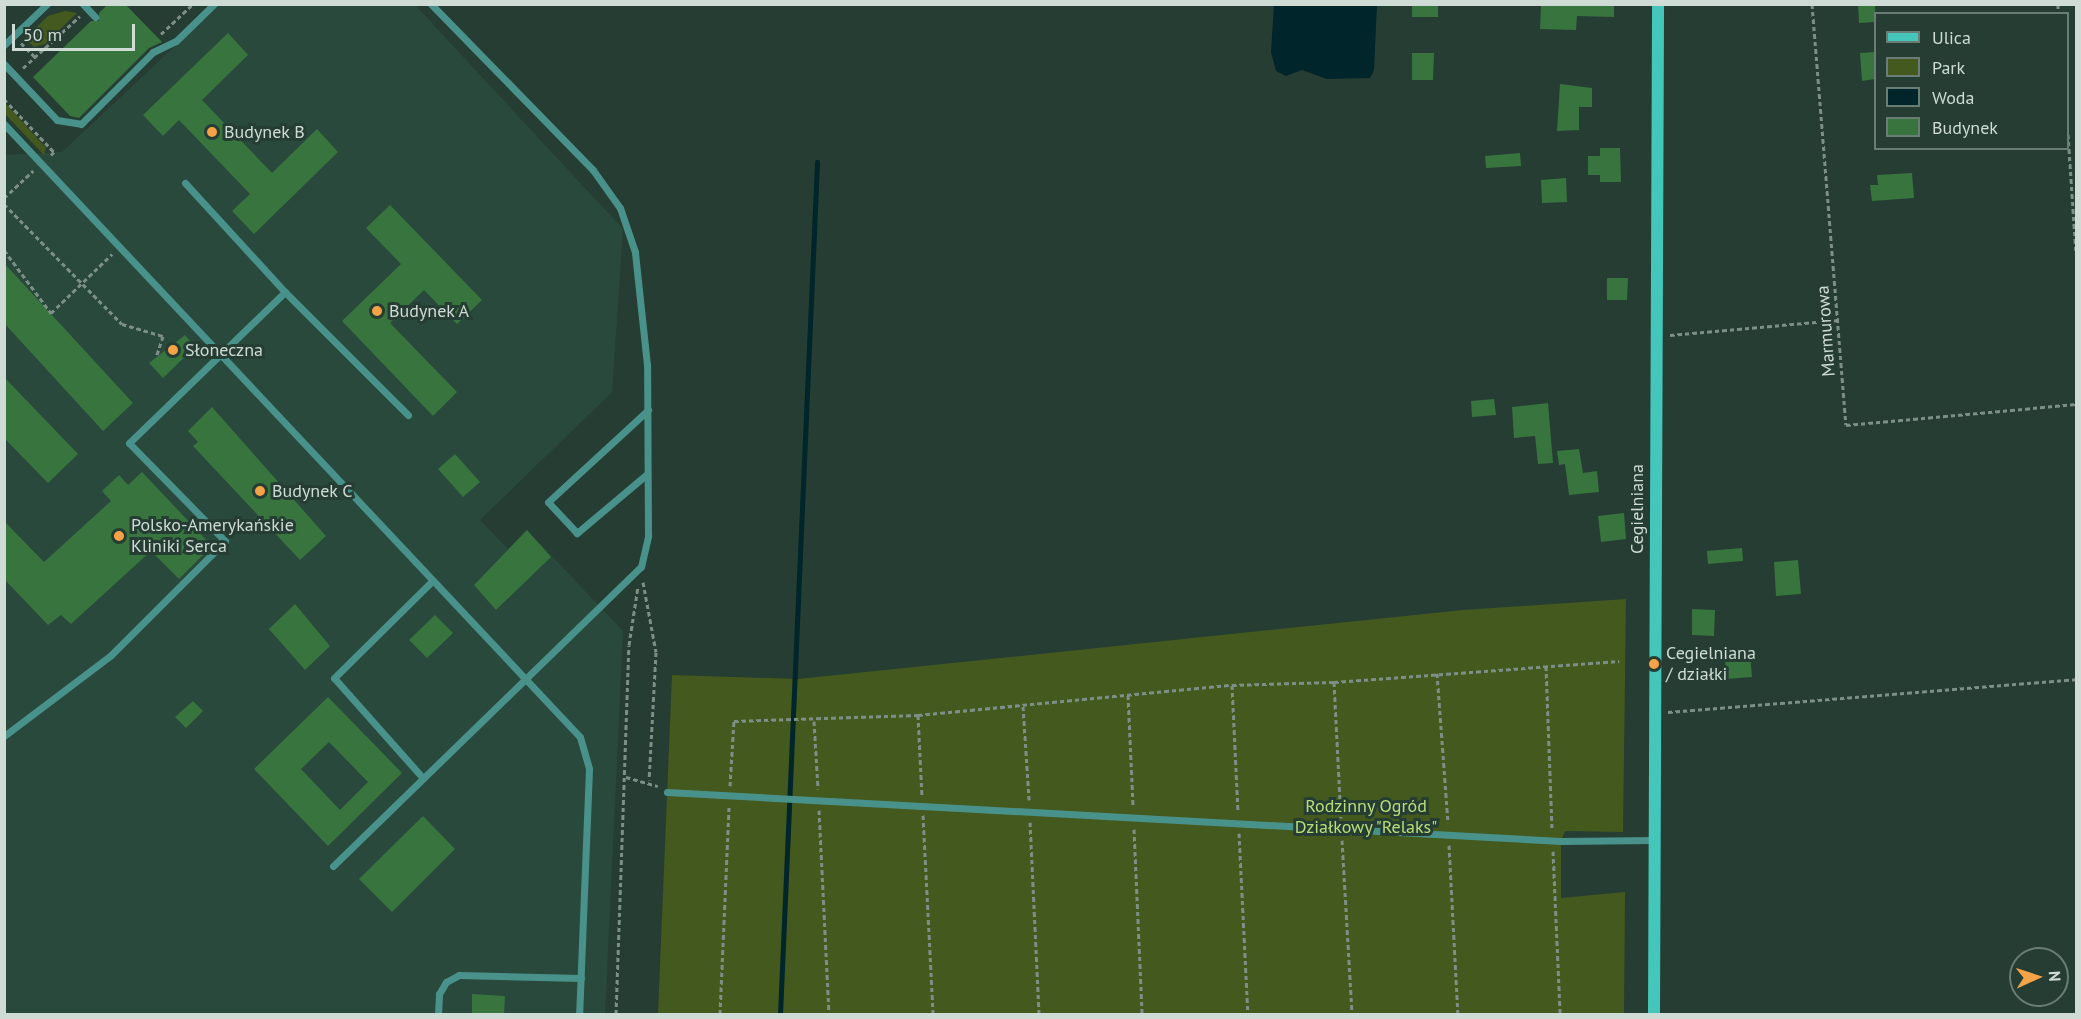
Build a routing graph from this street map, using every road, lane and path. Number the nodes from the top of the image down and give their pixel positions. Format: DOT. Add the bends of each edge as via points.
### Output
graph roads {
  1 [pos="47,4"];
  2 [pos="193,4"];
  3 [pos="214,4"];
  4 [pos="431,4"];
  5 [pos="1658,4"];
  6 [pos="1812,4"];
  7 [pos="85,7"];
  8 [pos="95,17"];
  9 [pos="156,40"];
  10 [pos="4,45"];
  11 [pos="4,64"];
  12 [pos="15,75"];
  13 [pos="4,99"];
  14 [pos="4,124"];
  15 [pos="2068,150"];
  16 [pos="41,164"];
  17 [pos="185,183"];
  18 [pos="4,198"];
  19 [pos="4,204"];
  20 [pos="121,244"];
  21 [pos="4,250"];
  22 [pos="2076,254"];
  23 [pos="81,284"];
  24 [pos="285,292"];
  25 [pos="1839,320"];
  26 [pos="1656,336"];
  27 [pos="224,354"];
  28 [pos="156,357"];
  29 [pos="2076,404"];
  30 [pos="649,410"];
  31 [pos="408,415"];
  32 [pos="647,474"];
  33 [pos="641,567"];
  34 [pos="432,581"];
  35 [pos="1619,661"];
  36 [pos="525,677"];
  37 [pos="2076,679"];
  38 [pos="1334,682"];
  39 [pos="1232,685"];
  40 [pos="1128,695"];
  41 [pos="1023,706"];
  42 [pos="1654,713"];
  43 [pos="918,715"];
  44 [pos="814,722"];
  45 [pos="4,736"];
  46 [pos="422,777"];
  47 [pos="626,777"];
  48 [pos="649,780"];
  49 [pos="667,792"];
  50 [pos="730,796"];
  51 [pos="819,799"];
  52 [pos="923,807"];
  53 [pos="1029,811"];
  54 [pos="1133,818"];
  55 [pos="1238,823"];
  56 [pos="1341,829"];
  57 [pos="1655,840"];
  58 [pos="333,866"];
  59 [pos="581,978"];
  60 [pos="438,1014"];
  61 [pos="579,1014"];
  62 [pos="616,1014"];
  63 [pos="720,1014"];
  64 [pos="829,1014"];
  65 [pos="933,1014"];
  66 [pos="1039,1014"];
  67 [pos="1142,1014"];
  68 [pos="1248,1014"];
  69 [pos="1352,1014"];
  70 [pos="1654,1014"];
  1 -- 10 [label="lane"];
  2 -- 9 [label="path"];
  3 -- 12 [label="lane" via="176,40 140,64 138,72 81,124 57,120"];
  4 -- 30 [label="lane" via="593,170 620,208 635,252"];
  5 -- 26 [label="street, Cegielniana"];
  6 -- 25 [label="path, Marmurowa"];
  7 -- 8 [label="lane"];
  7 -- 12 [label="path"];
  11 -- 12 [label="lane"];
  13 -- 16 [label="path" via="54,152"];
  14 -- 16 [label="lane"];
  15 -- 22 [label="path"];
  16 -- 18 [label="path"];
  16 -- 20 [label="lane"];
  17 -- 24 [label="lane"];
  19 -- 23 [label="path"];
  20 -- 23 [label="path"];
  20 -- 27 [label="lane"];
  21 -- 23 [label="path" via="51,313"];
  23 -- 28 [label="path" via="122,324 163,336"];
  24 -- 27 [label="lane"];
  24 -- 31 [label="lane" via="313,315"];
  25 -- 26 [label="path"];
  25 -- 29 [label="path, Marmurowa" via="1846,424"];
  26 -- 42 [label="street, Cegielniana"];
  27 -- 34 [label="lane"];
  27 -- 45 [label="lane" via="129,442 225,541 111,655"];
  30 -- 32 [label="lane"];
  30 -- 32 [label="lane" via="548,502 577,533"];
  32 -- 33 [label="lane" via="648,536"];
  33 -- 36 [label="lane"];
  33 -- 47 [label="path" via="629,645"];
  33 -- 48 [label="path" via="656,652"];
  34 -- 36 [label="lane"];
  34 -- 46 [label="lane" via="334,678"];
  35 -- 38 [label="path"];
  36 -- 46 [label="lane"];
  36 -- 59 [label="lane" via="580,737 589,760"];
  37 -- 42 [label="path"];
  38 -- 39 [label="path"];
  38 -- 56 [label="path"];
  39 -- 40 [label="path"];
  39 -- 55 [label="path"];
  40 -- 41 [label="path"];
  40 -- 54 [label="path"];
  41 -- 43 [label="path"];
  41 -- 53 [label="path"];
  42 -- 57 [label="street, Cegielniana"];
  43 -- 44 [label="path"];
  43 -- 52 [label="path"];
  44 -- 50 [label="path" via="734,721"];
  44 -- 51 [label="path"];
  46 -- 58 [label="lane"];
  47 -- 48 [label="path"];
  47 -- 62 [label="path"];
  48 -- 49 [label="path"];
  49 -- 50 [label="lane"];
  50 -- 51 [label="lane"];
  50 -- 63 [label="path"];
  51 -- 52 [label="lane"];
  51 -- 64 [label="path"];
  52 -- 53 [label="lane"];
  52 -- 65 [label="path"];
  53 -- 54 [label="lane"];
  53 -- 66 [label="path"];
  54 -- 55 [label="lane"];
  54 -- 67 [label="path"];
  55 -- 56 [label="lane"];
  55 -- 68 [label="path"];
  56 -- 57 [label="lane" via="1561,841"];
  56 -- 69 [label="path"];
  57 -- 70 [label="street, Cegielniana"];
  59 -- 60 [label="lane" via="459,975 446,982 439,994"];
  59 -- 61 [label="lane"];
}
